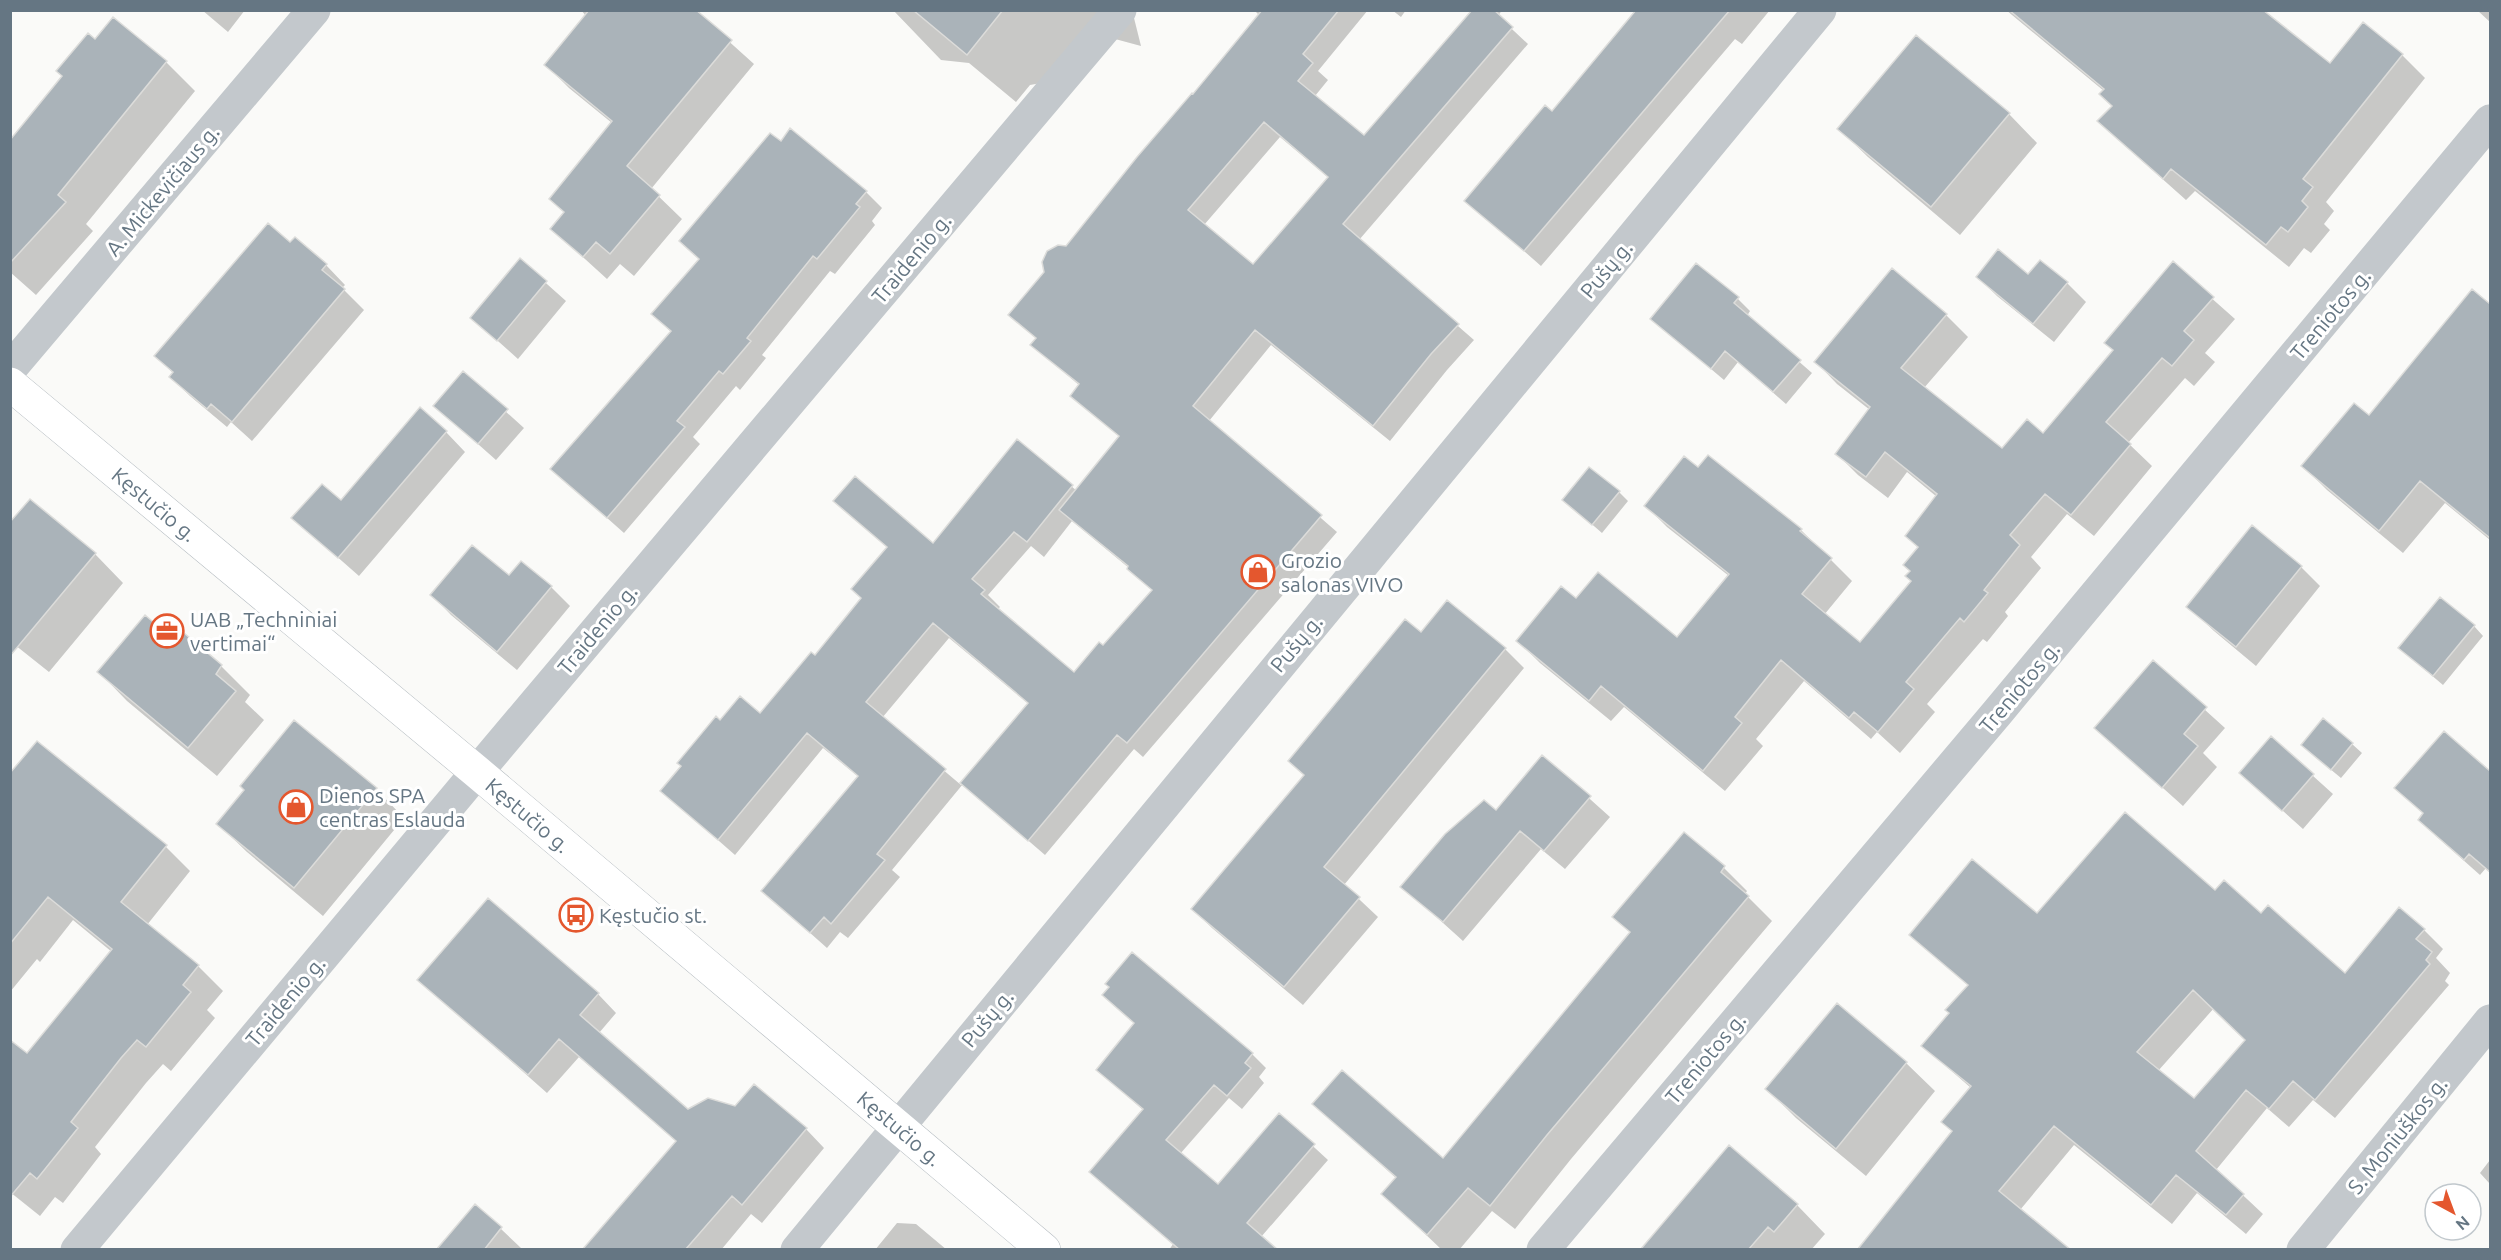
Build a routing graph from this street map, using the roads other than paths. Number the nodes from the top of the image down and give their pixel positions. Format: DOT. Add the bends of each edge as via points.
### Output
graph roads {
  1 [pos="314,10"];
  2 [pos="1120,10"];
  3 [pos="1820,10"];
  4 [pos="2490,121"];
  5 [pos="10,369"];
  6 [pos="10,384"];
  7 [pos="477,772"];
  8 [pos="2490,1021"];
  9 [pos="897,1126"];
  10 [pos="77,1250"];
  11 [pos="797,1250"];
  12 [pos="1044,1250"];
  13 [pos="1543,1250"];
  14 [pos="2303,1250"];
  1 -- 5 [label="street, A. Mickevičiaus g."];
  2 -- 7 [label="street, Traidenio g."];
  3 -- 9 [label="street, Pušų g."];
  4 -- 13 [label="street, Treniotos g."];
  6 -- 7 [label="main road, Kęstučio g."];
  7 -- 9 [label="main road, Kęstučio g."];
  7 -- 10 [label="street, Traidenio g."];
  8 -- 14 [label="street, S. Moniuškos g."];
  9 -- 11 [label="street, Pušų g."];
  9 -- 12 [label="main road, Kęstučio g."];
}
